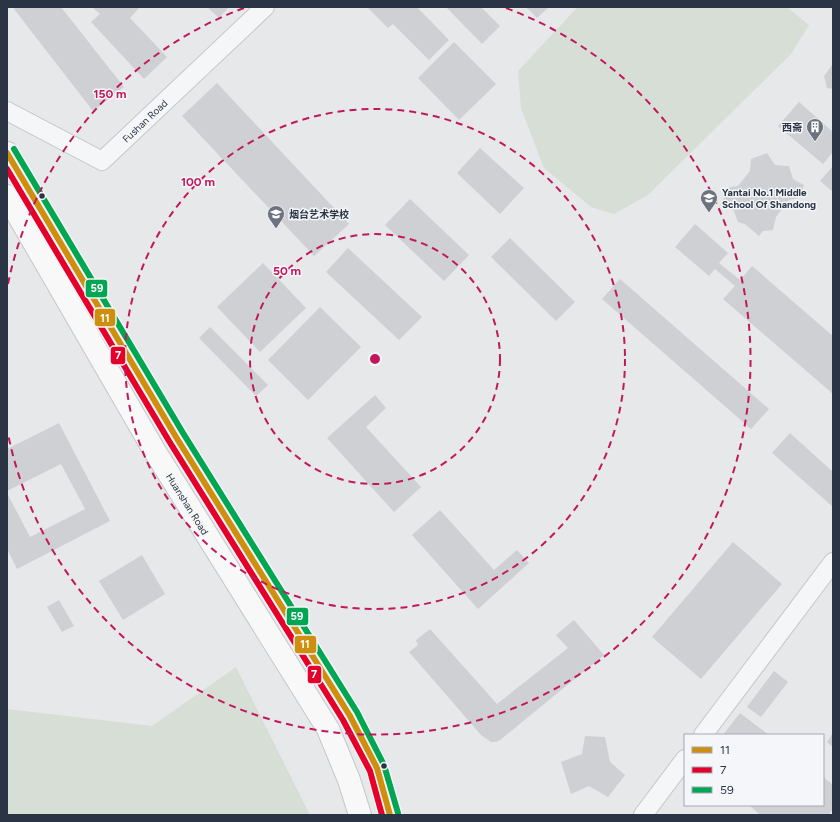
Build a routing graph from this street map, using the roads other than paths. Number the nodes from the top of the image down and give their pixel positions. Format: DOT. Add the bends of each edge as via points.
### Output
graph roads {
  1 [pos="265,7"];
  2 [pos="7,111"];
  3 [pos="7,153"];
  4 [pos="7,196"];
  5 [pos="833,562"];
  6 [pos="704,734"];
  7 [pos="684,760"];
  8 [pos="360,815"];
  9 [pos="390,815"];
  10 [pos="643,815"];
  1 -- 2 [label="street, Fushan Road" via="102,161"];
  3 -- 9 [label="main road" via="172,430 350,716 377,768"];
  4 -- 8 [label="main road, Huanshan Road" via="154,450 328,729"];
  5 -- 6 [label="street"];
  7 -- 10 [label="street"];
}
